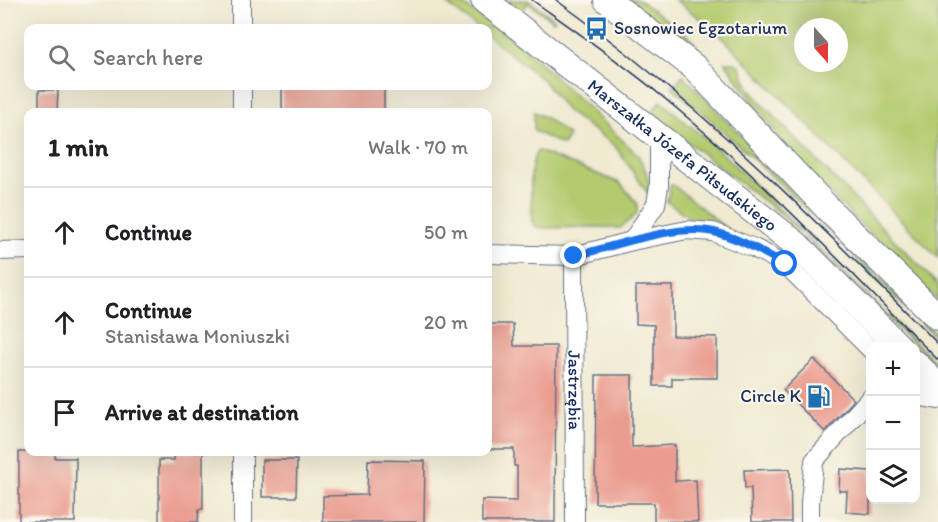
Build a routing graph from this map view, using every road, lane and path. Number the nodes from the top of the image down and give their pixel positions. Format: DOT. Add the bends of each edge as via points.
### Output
graph roads {
  1 [pos="241,0"];
  2 [pos="484,0"];
  3 [pos="607,0"];
  4 [pos="241,24"];
  5 [pos="242,90"];
  6 [pos="242,108"];
  7 [pos="659,136"];
  8 [pos="632,241"];
  9 [pos="0,250"];
  10 [pos="24,250"];
  11 [pos="492,254"];
  12 [pos="574,256"];
  13 [pos="938,317"];
  14 [pos="894,342"];
  15 [pos="866,345"];
  16 [pos="920,369"];
  17 [pos="938,387"];
  18 [pos="920,397"];
  19 [pos="938,400"];
  20 [pos="866,402"];
  21 [pos="243,456"];
  22 [pos="243,522"];
  23 [pos="575,522"];
  24 [pos="810,522"];
  1 -- 4 [label="street"];
  2 -- 7 [label="main road, Marszałka Józefa Piłsudskiego"];
  3 -- 13 [label="main road" via="694,67 834,215"];
  5 -- 6 [label="street"];
  7 -- 8 [label="street" via="656,204"];
  7 -- 14 [label="main road, Marszałka Józefa Piłsudskiego" via="796,244"];
  8 -- 12 [label="street"];
  8 -- 15 [label="street" via="701,230 754,248 785,264"];
  9 -- 10 [label="street"];
  11 -- 12 [label="street"];
  12 -- 23 [label="street, Jastrzębia"];
  16 -- 17 [label="main road"];
  18 -- 19 [label="street"];
  20 -- 24 [label="street" via="814,461"];
  21 -- 22 [label="street"];
}
